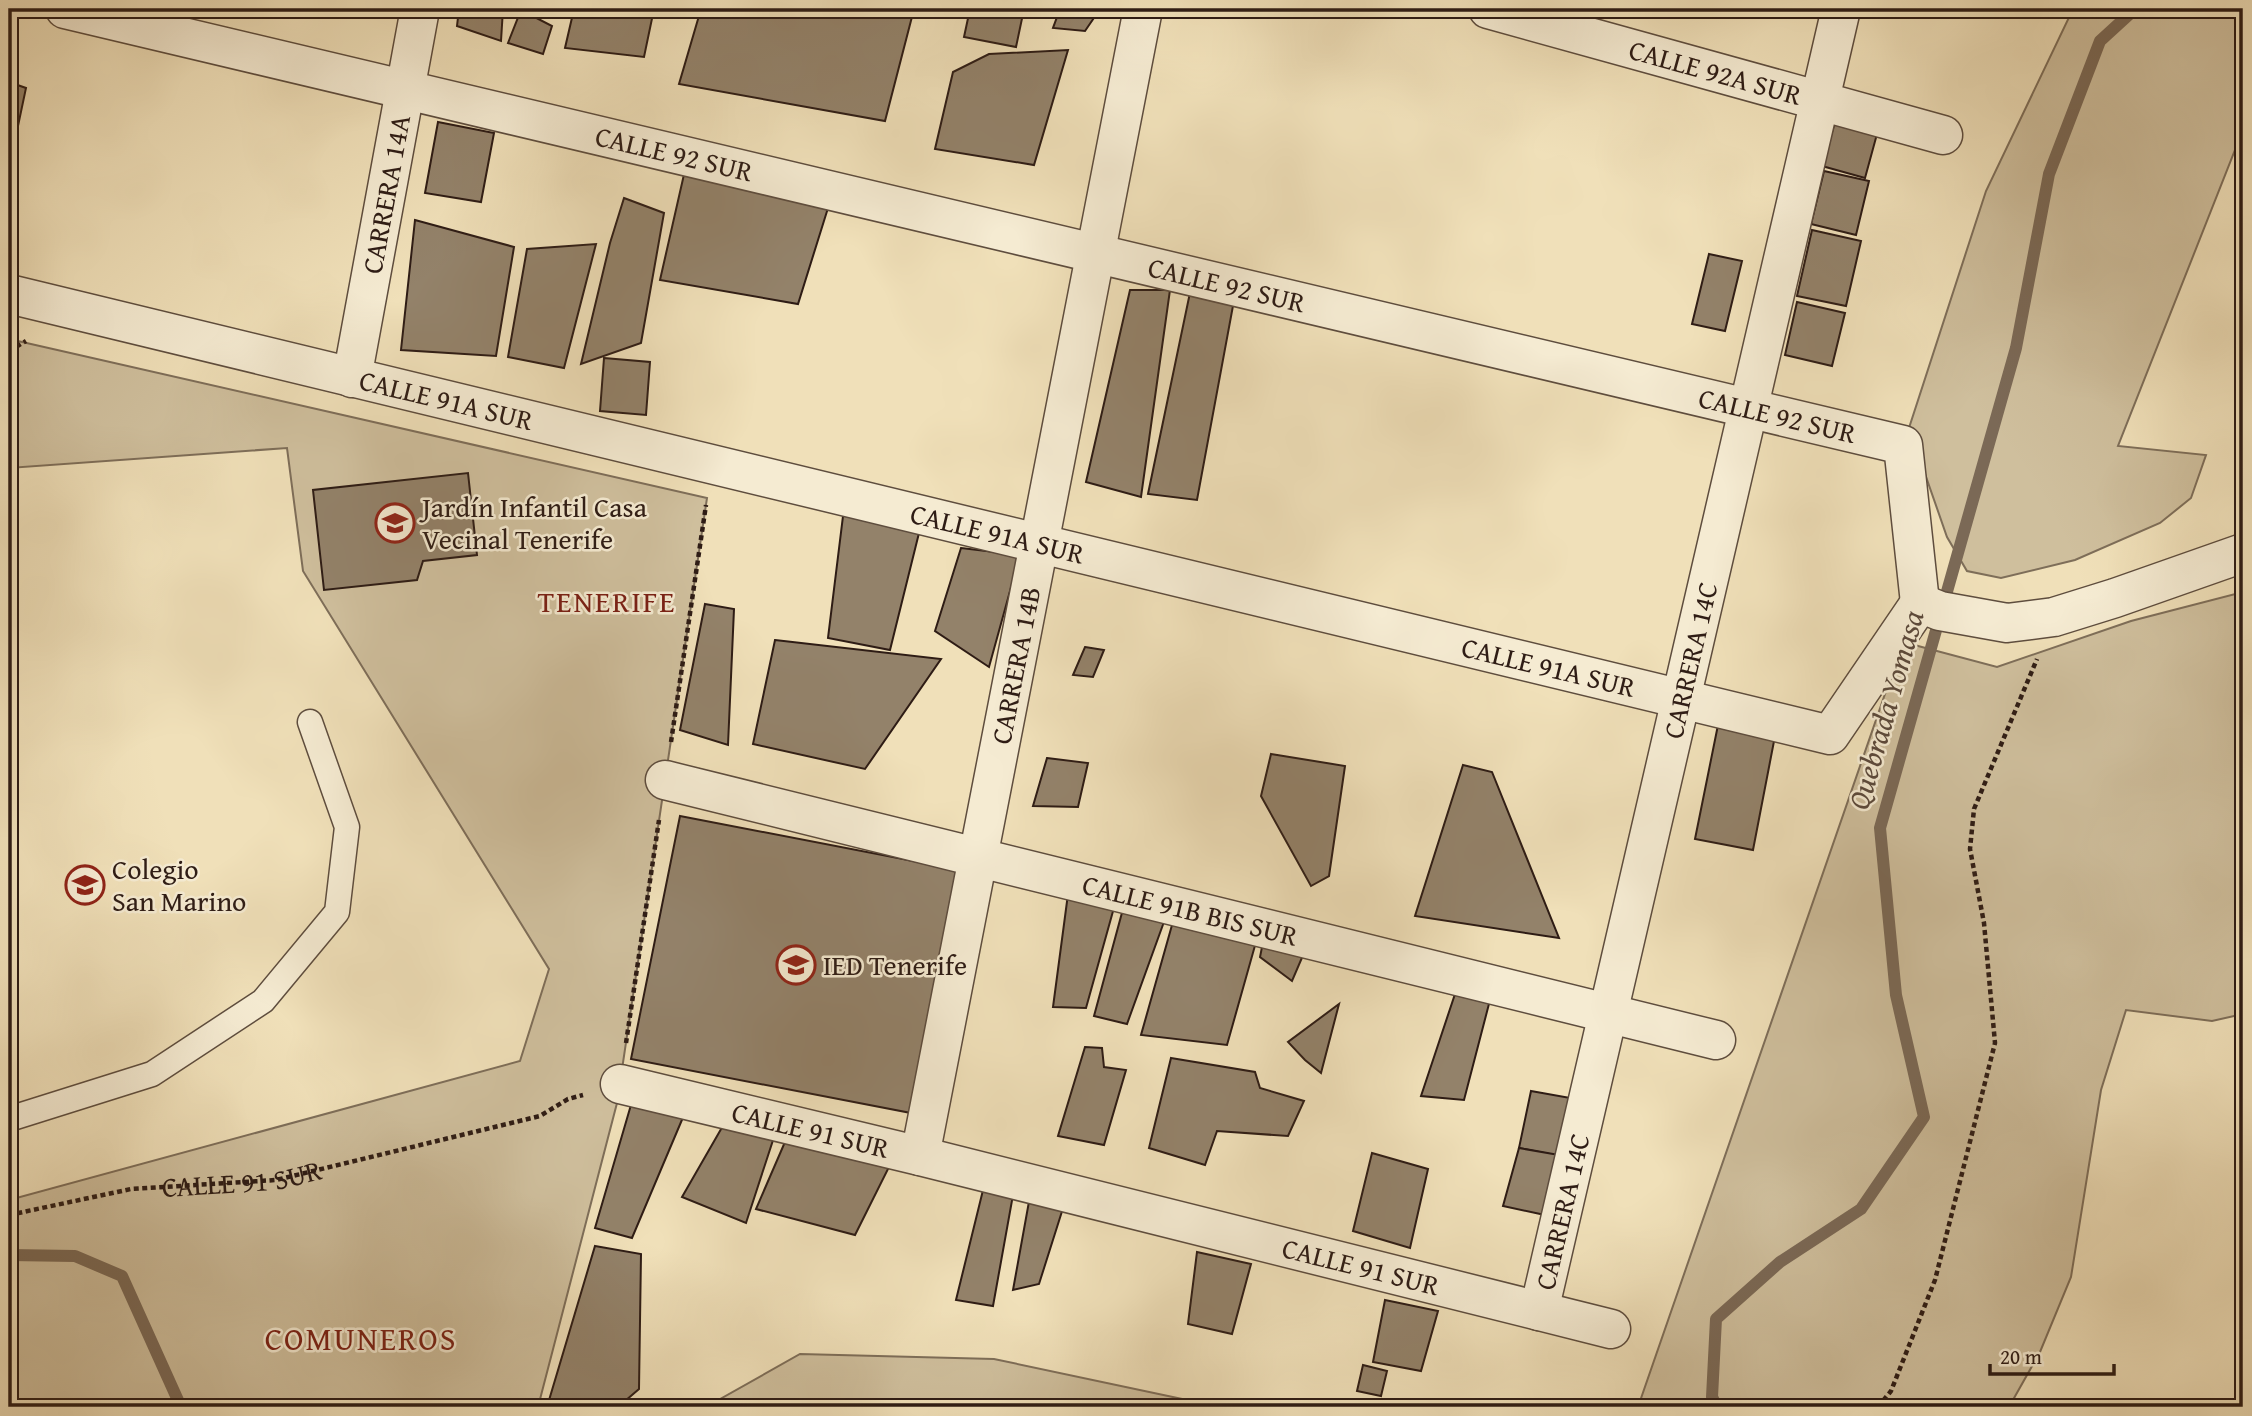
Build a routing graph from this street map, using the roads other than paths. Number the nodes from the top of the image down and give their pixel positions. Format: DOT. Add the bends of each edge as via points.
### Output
graph roads {
  1 [pos="65,9"];
  2 [pos="420,9"];
  3 [pos="1143,9"];
  4 [pos="1488,9"];
  5 [pos="1841,9"];
  6 [pos="405,90"];
  7 [pos="1820,100"];
  8 [pos="1943,135"];
  9 [pos="1095,253"];
  10 [pos="9,294"];
  11 [pos="352,378"];
  12 [pos="1748,408"];
  13 [pos="1039,544"];
  14 [pos="2243,553"];
  15 [pos="1930,607"];
  16 [pos="1681,698"];
  17 [pos="310,722"];
  18 [pos="665,780"];
  19 [pos="978,857"];
  20 [pos="1608,1013"];
  21 [pos="1716,1040"];
  22 [pos="620,1084"];
  23 [pos="9,1119"];
  24 [pos="920,1156"];
  25 [pos="1539,1311"];
  26 [pos="1611,1329"];
  1 -- 6 [label="street, CALLE 92 SUR"];
  2 -- 6 [label="street, CARRERA 14A"];
  3 -- 9 [label="street, CARRERA 14B"];
  4 -- 7 [label="street, CALLE 92A SUR"];
  5 -- 7 [label="street, CARRERA 14C"];
  6 -- 9 [label="street, CALLE 92 SUR"];
  6 -- 11 [label="street, CARRERA 14A"];
  7 -- 8 [label="street, CALLE 92A SUR"];
  7 -- 12 [label="street, CARRERA 14C"];
  9 -- 12 [label="street, CALLE 92 SUR"];
  9 -- 13 [label="street, CARRERA 14B"];
  10 -- 11 [label="street, CALLE 91A SUR"];
  11 -- 13 [label="street, CALLE 91A SUR"];
  12 -- 15 [label="street, CALLE 92 SUR" via="1903,445"];
  12 -- 16 [label="street, CARRERA 14C"];
  13 -- 16 [label="street, CALLE 91A SUR"];
  13 -- 19 [label="street, CARRERA 14B"];
  14 -- 15 [label="street" via="2054,617 2007,624"];
  15 -- 16 [label="street, CALLE 91A SUR" via="1830,735"];
  16 -- 20 [label="street, CARRERA 14C"];
  17 -- 23 [label="lane" via="347,827 337,912 263,1000 152,1074"];
  18 -- 19 [label="street, CALLE 91B BIS SUR"];
  19 -- 20 [label="street, CALLE 91B BIS SUR"];
  19 -- 24 [label="street, CARRERA 14B"];
  20 -- 21 [label="street, CALLE 91B BIS SUR"];
  20 -- 25 [label="street, CARRERA 14C"];
  22 -- 24 [label="street, CALLE 91 SUR"];
  24 -- 25 [label="street, CALLE 91 SUR"];
  25 -- 26 [label="street, CALLE 91 SUR"];
}
